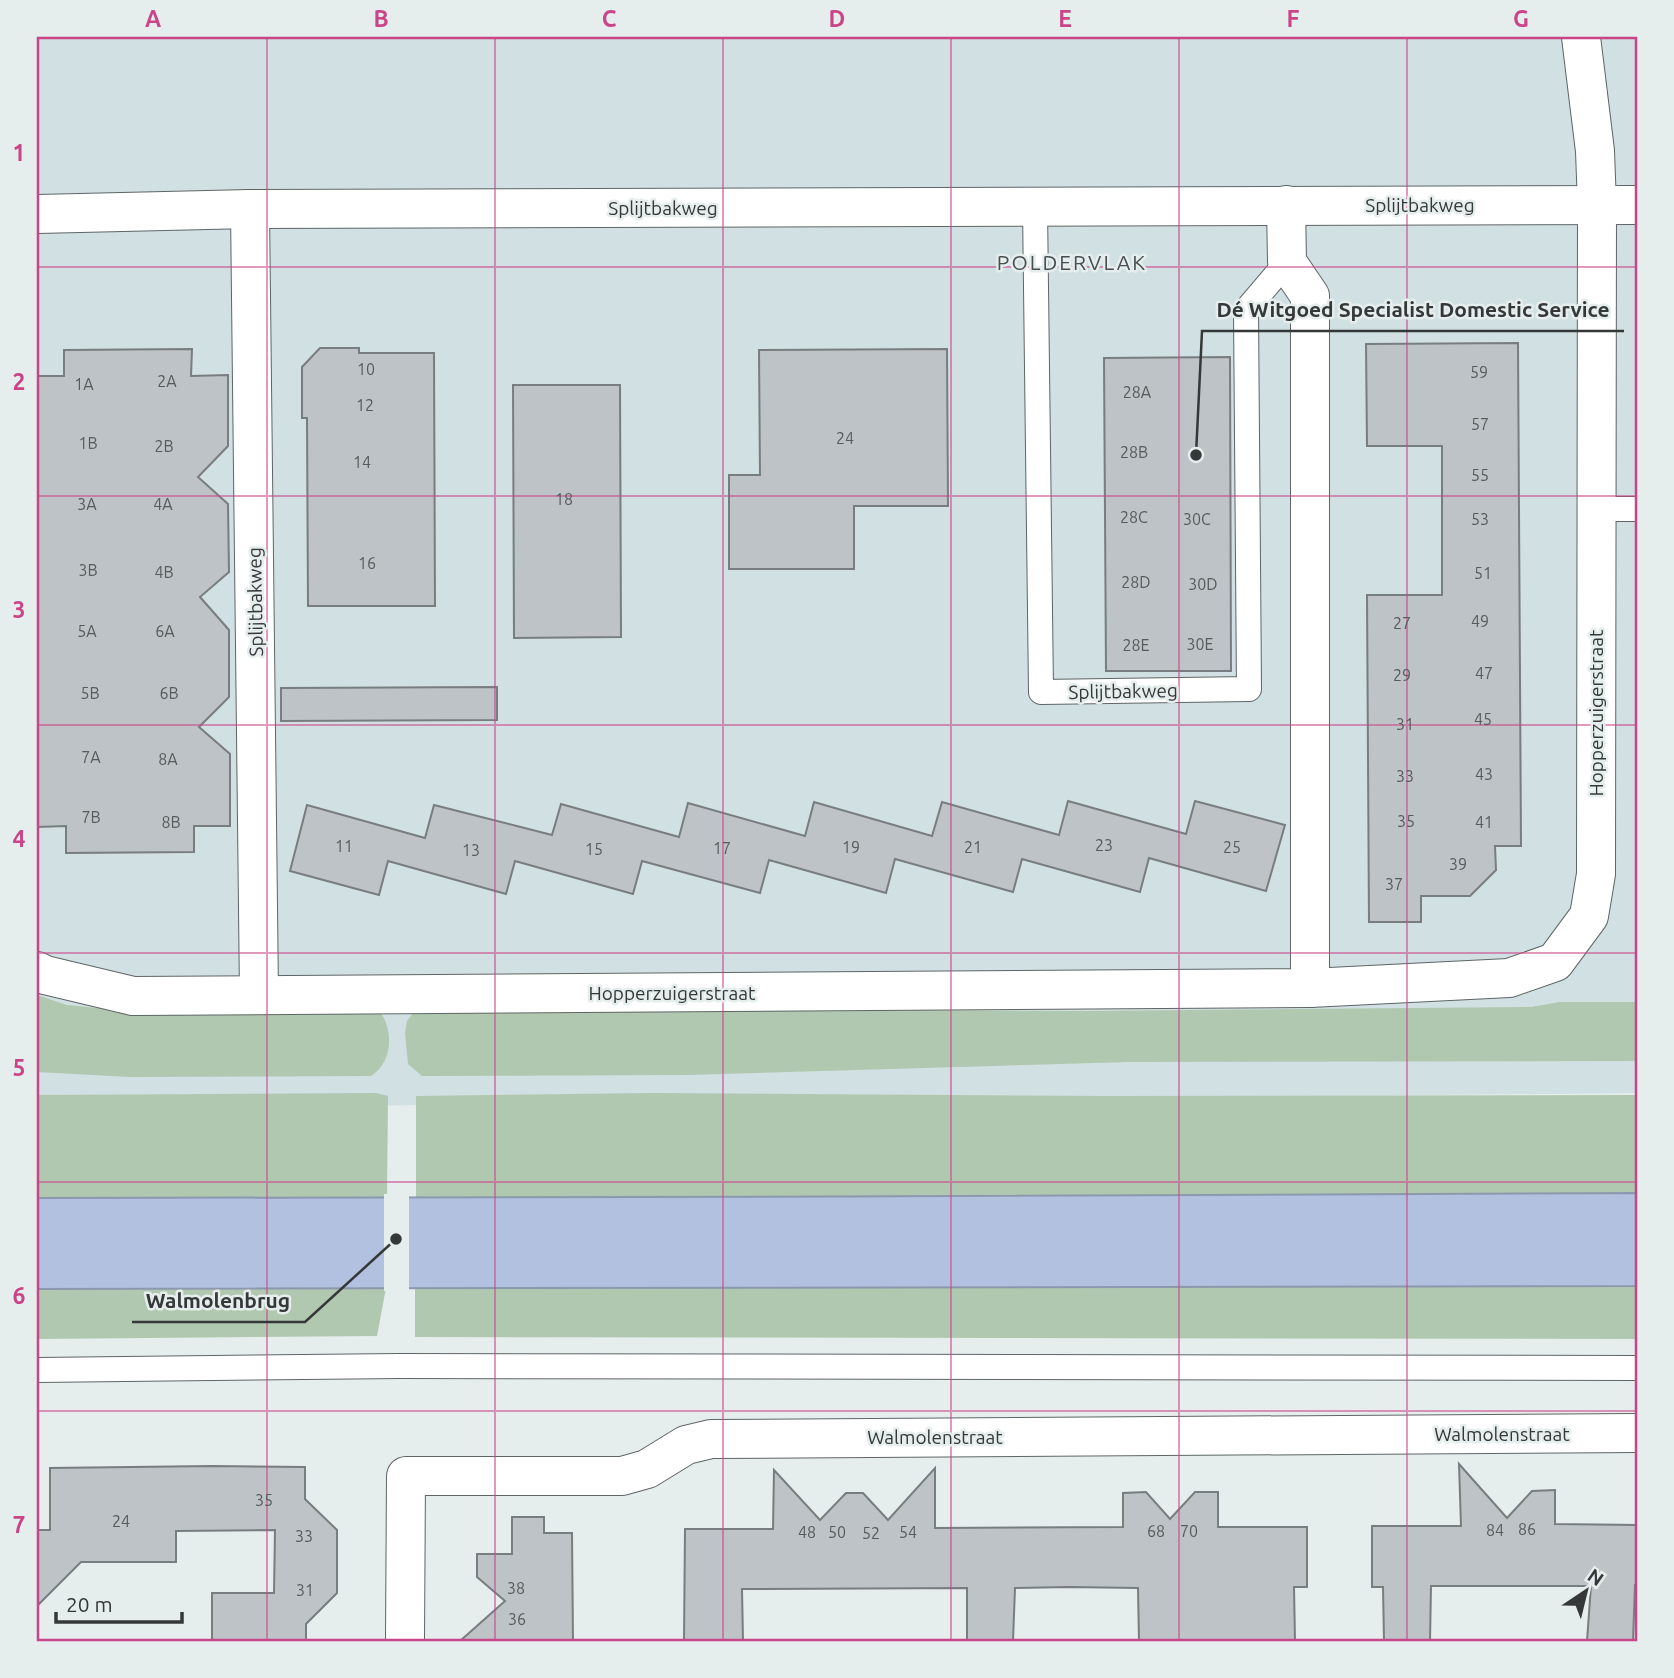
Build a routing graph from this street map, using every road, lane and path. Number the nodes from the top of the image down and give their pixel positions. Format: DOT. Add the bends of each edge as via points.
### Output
graph roads {
  1 [pos="1581,37"];
  2 [pos="1286,205"];
  3 [pos="1597,205"];
  4 [pos="1637,205"];
  5 [pos="1035,206"];
  6 [pos="250,209"];
  7 [pos="37,214"];
  8 [pos="1287,261"];
  9 [pos="1596,509"];
  10 [pos="1637,509"];
  11 [pos="37,971"];
  12 [pos="1310,988"];
  13 [pos="259,995"];
  14 [pos="1637,1368"];
  15 [pos="37,1370"];
  16 [pos="1637,1433"];
  17 [pos="405,1641"];
  1 -- 3 [label="street, Hopperzuigerstraat"];
  2 -- 3 [label="street, Splijtbakweg"];
  2 -- 5 [label="street, Splijtbakweg"];
  2 -- 8 [label="street"];
  3 -- 4 [label="street, Splijtbakweg"];
  3 -- 9 [label="street, Hopperzuigerstraat"];
  5 -- 6 [label="street, Splijtbakweg"];
  5 -- 8 [label="lane, Splijtbakweg" via="1041,692 1249,689 1246,310"];
  6 -- 7 [label="street, Splijtbakweg"];
  6 -- 13 [label="street, Splijtbakweg"];
  8 -- 12 [label="street" via="1310,296"];
  9 -- 10 [label="lane"];
  9 -- 12 [label="street, Hopperzuigerstraat" via="1596,874 1589,916 1555,962 1509,978"];
  11 -- 13 [label="street, Hopperzuigerstraat" via="133,996"];
  12 -- 13 [label="street, Hopperzuigerstraat"];
  14 -- 15 [label="lane" via="400,1366"];
  16 -- 17 [label="street, Walmolenstraat" via="711,1439 686,1446 648,1469 622,1476 406,1476"];
}
